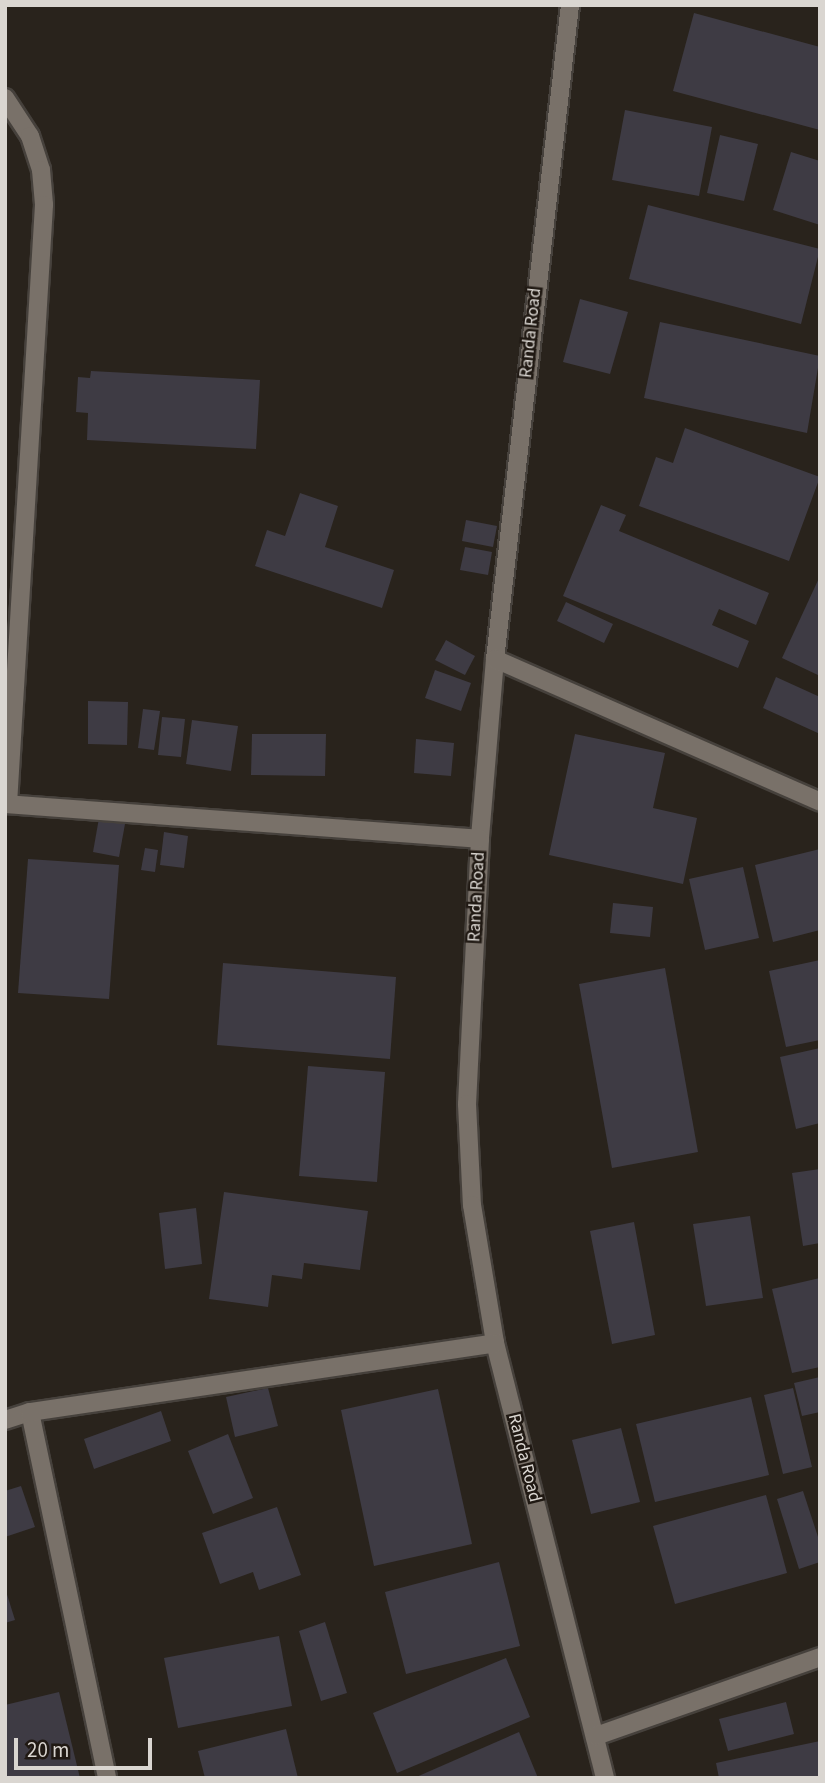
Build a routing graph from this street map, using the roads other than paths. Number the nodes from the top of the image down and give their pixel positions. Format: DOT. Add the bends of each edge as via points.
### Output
graph roads {
  1 [pos="570,5"];
  2 [pos="5,98"];
  3 [pos="495,659"];
  4 [pos="820,803"];
  5 [pos="7,804"];
  6 [pos="480,839"];
  7 [pos="495,1343"];
  8 [pos="30,1412"];
  9 [pos="5,1420"];
  10 [pos="820,1657"];
  11 [pos="596,1736"];
  12 [pos="107,1778"];
  13 [pos="605,1778"];
  1 -- 3 [label="street, Randa Road"];
  2 -- 5 [label="street" via="30,136 41,170 44,205"];
  3 -- 4 [label="street"];
  3 -- 6 [label="street, Randa Road"];
  5 -- 6 [label="street"];
  6 -- 7 [label="street, Randa Road" via="467,1104 472,1205"];
  7 -- 8 [label="street"];
  7 -- 11 [label="street, Randa Road"];
  8 -- 9 [label="street"];
  8 -- 12 [label="street"];
  10 -- 11 [label="street"];
  11 -- 13 [label="street, Randa Road"];
}
